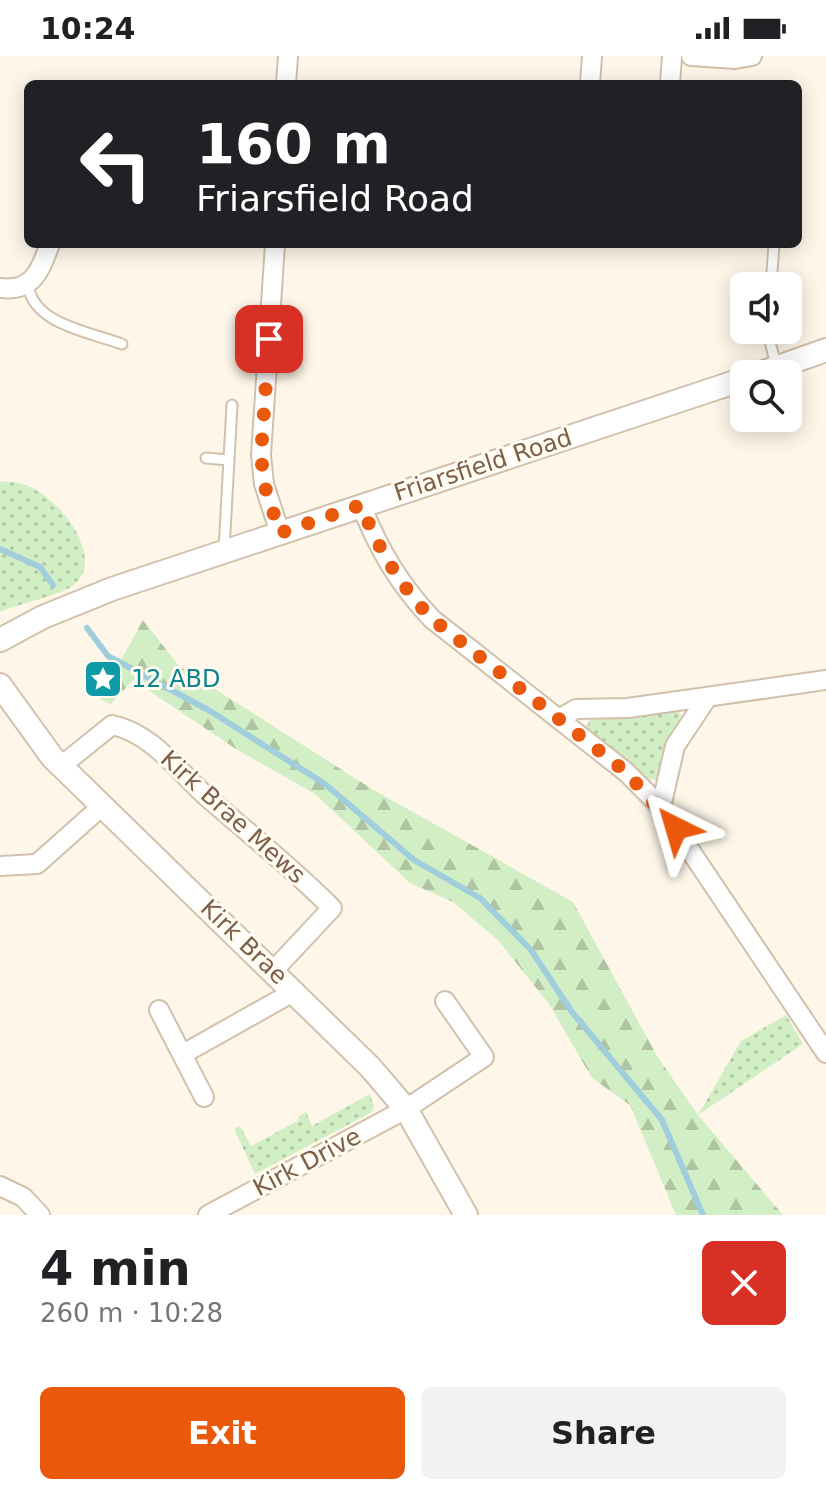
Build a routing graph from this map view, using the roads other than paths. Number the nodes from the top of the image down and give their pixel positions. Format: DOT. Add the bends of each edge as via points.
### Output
graph roads {
  1 [pos="288,56"];
  2 [pos="592,56"];
  3 [pos="672,56"];
  4 [pos="691,56"];
  5 [pos="752,56"];
  6 [pos="286,80"];
  7 [pos="590,80"];
  8 [pos="670,80"];
  9 [pos="49,248"];
  10 [pos="275,248"];
  11 [pos="774,248"];
  12 [pos="772,272"];
  13 [pos="28,285"];
  14 [pos="0,288"];
  15 [pos="122,344"];
  16 [pos="826,350"];
  17 [pos="798,360"];
  18 [pos="730,384"];
  19 [pos="232,405"];
  20 [pos="206,458"];
  21 [pos="229,460"];
  22 [pos="361,505"];
  23 [pos="280,533"];
  24 [pos="224,552"];
  25 [pos="0,640"];
  26 [pos="826,680"];
  27 [pos="2,693"];
  28 [pos="707,698"];
  29 [pos="560,718"];
  30 [pos="61,766"];
  31 [pos="101,807"];
  32 [pos="661,807"];
  33 [pos="0,866"];
  34 [pos="274,970"];
  35 [pos="295,991"];
  36 [pos="445,1001"];
  37 [pos="159,1010"];
  38 [pos="825,1049"];
  39 [pos="183,1054"];
  40 [pos="204,1097"];
  41 [pos="406,1109"];
  42 [pos="0,1186"];
  43 [pos="40,1215"];
  44 [pos="208,1215"];
  45 [pos="466,1215"];
  1 -- 6 [label="street"];
  2 -- 7 [label="street"];
  3 -- 8 [label="street"];
  4 -- 5 [label="street"];
  9 -- 13 [label="street" via="40,272"];
  10 -- 23 [label="street" via="261,455"];
  11 -- 12 [label="lane"];
  13 -- 14 [label="street"];
  13 -- 15 [label="lane" via="30,301 46,316"];
  16 -- 17 [label="street"];
  18 -- 22 [label="street, Friarsfield Road"];
  19 -- 21 [label="lane"];
  20 -- 21 [label="lane"];
  21 -- 24 [label="lane"];
  22 -- 23 [label="street, Friarsfield Road"];
  22 -- 29 [label="street" via="384,560 432,619"];
  23 -- 24 [label="street, Friarsfield Road"];
  24 -- 25 [label="street, Friarsfield Road" via="112,589"];
  26 -- 28 [label="street"];
  27 -- 30 [label="street, Kirk Brae"];
  28 -- 29 [label="street" via="576,709"];
  28 -- 32 [label="street" via="675,746"];
  29 -- 32 [label="street"];
  30 -- 31 [label="street, Kirk Brae"];
  30 -- 34 [label="street, Kirk Brae Mews" via="103,730 123,727 145,739 289,865 332,908"];
  31 -- 33 [label="street" via="37,864"];
  31 -- 34 [label="street, Kirk Brae"];
  32 -- 38 [label="street"];
  34 -- 35 [label="street, Kirk Brae"];
  35 -- 39 [label="street"];
  35 -- 41 [label="street, Kirk Brae"];
  36 -- 41 [label="street, Kirk Drive" via="484,1057"];
  37 -- 39 [label="street"];
  39 -- 40 [label="street"];
  41 -- 44 [label="street, Kirk Drive"];
  41 -- 45 [label="street, Kirk Brae"];
  42 -- 43 [label="street" via="23,1197"];
}
